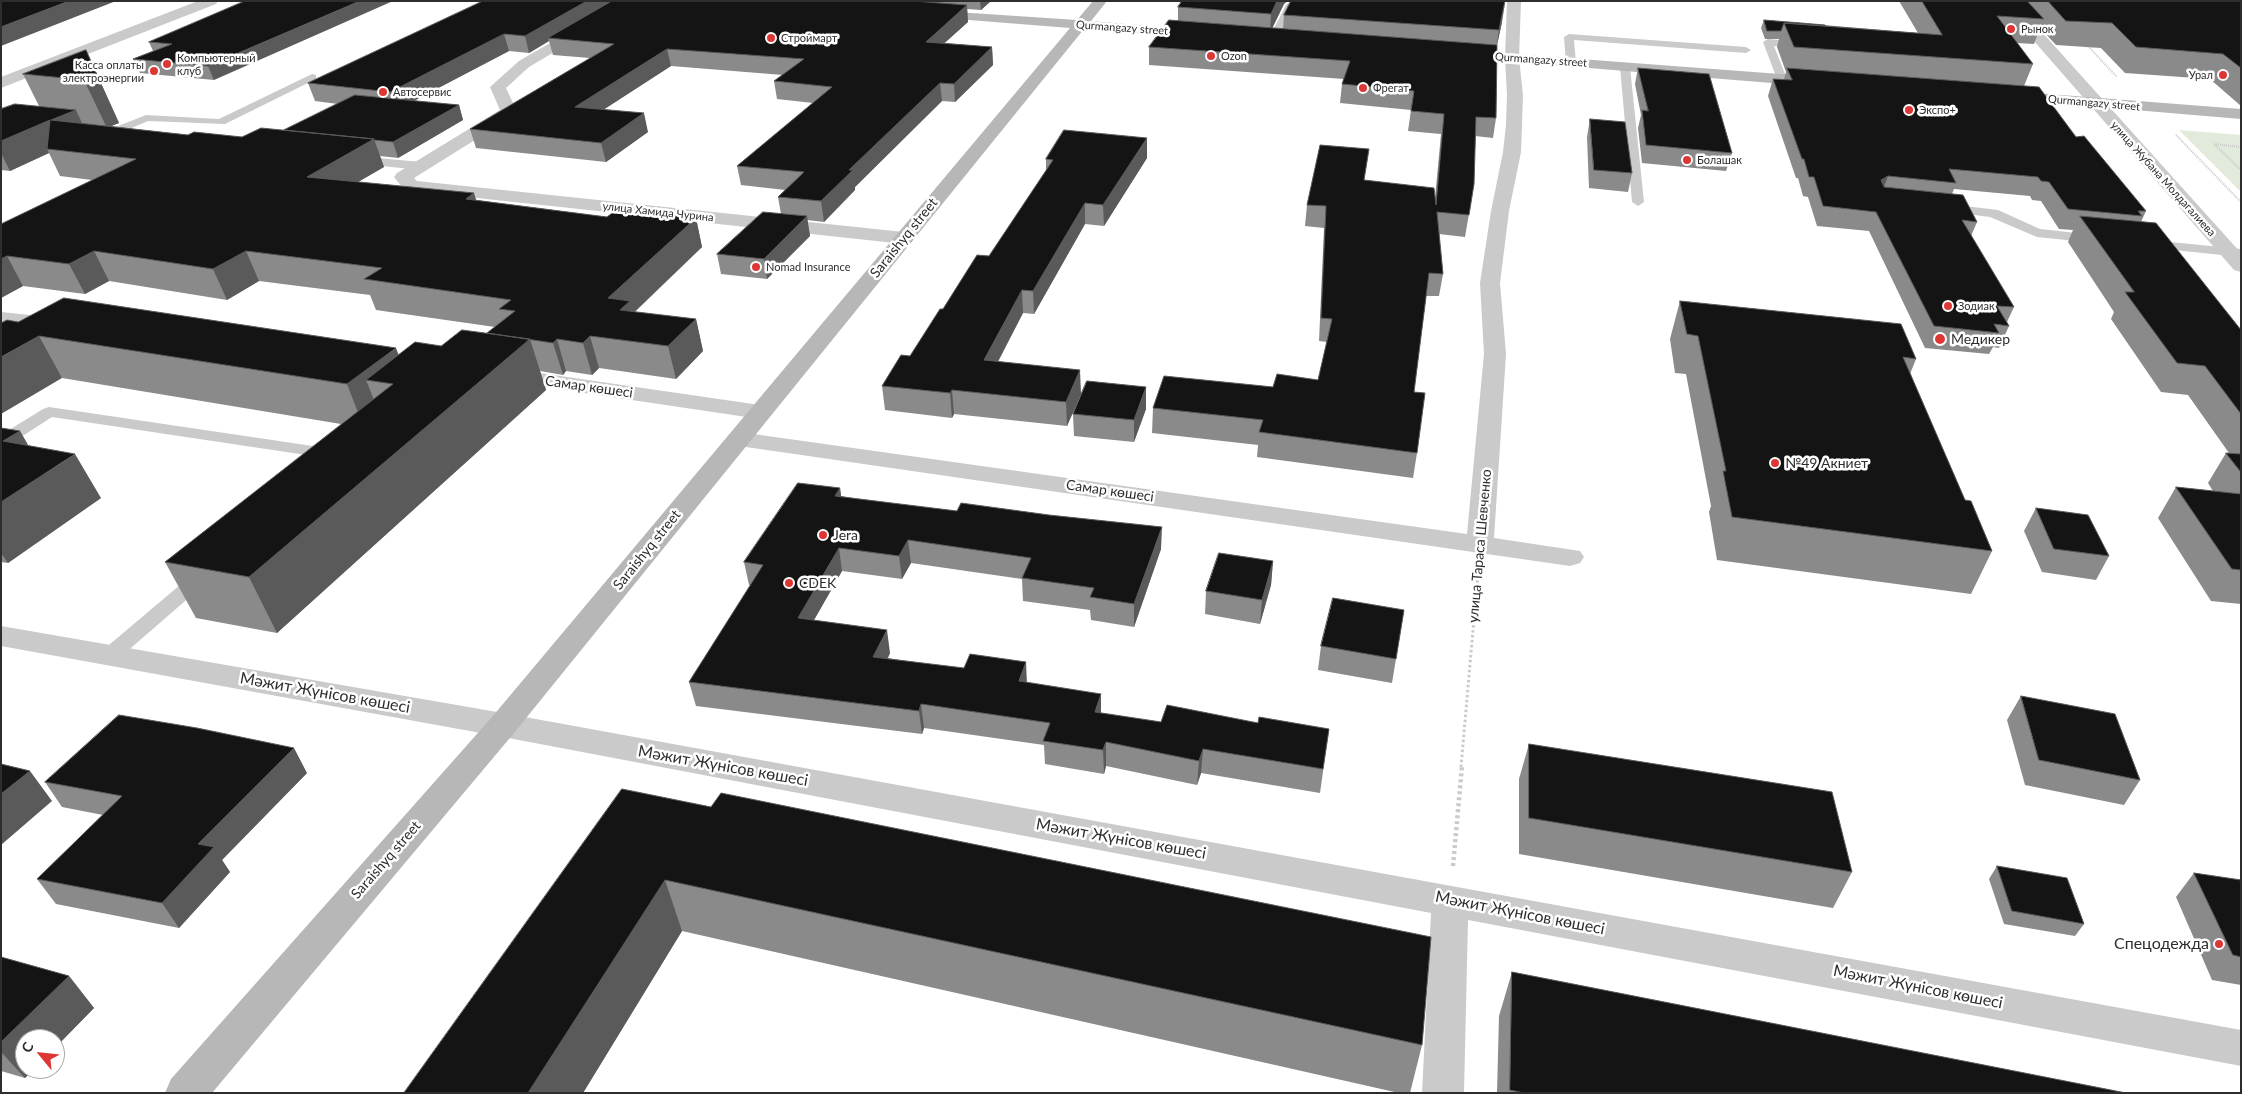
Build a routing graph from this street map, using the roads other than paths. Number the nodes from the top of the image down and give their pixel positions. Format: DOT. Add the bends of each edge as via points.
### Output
graph roads {
  1 [pos="211,1"];
  2 [pos="633,1"];
  3 [pos="1100,1"];
  4 [pos="1514,1"];
  5 [pos="2006,1"];
  6 [pos="1302,2"];
  7 [pos="913,12"];
  8 [pos="1080,25"];
  9 [pos="1215,35"];
  10 [pos="1254,38"];
  11 [pos="1273,40"];
  12 [pos="1292,41"];
  13 [pos="1815,46"];
  14 [pos="1746,50"];
  15 [pos="1447,53"];
  16 [pos="1512,58"];
  17 [pos="1571,63"];
  18 [pos="1625,67"];
  19 [pos="312,77"];
  20 [pos="1782,79"];
  21 [pos="1,83"];
  22 [pos="1831,83"];
  23 [pos="1997,95"];
  24 [pos="2095,103"];
  25 [pos="2241,114"];
  26 [pos="89,132"];
  27 [pos="109,134"];
  28 [pos="138,137"];
  29 [pos="343,158"];
  30 [pos="422,166"];
  31 [pos="1638,202"];
  32 [pos="1937,207"];
  33 [pos="904,238"];
  34 [pos="2104,239"];
  35 [pos="2132,242"];
  36 [pos="2234,252"];
  37 [pos="2241,266"];
  38 [pos="1,318"];
  39 [pos="68,326"];
  40 [pos="34,338"];
  41 [pos="479,372"];
  42 [pos="760,412"];
  43 [pos="739,438"];
  44 [pos="1,442"];
  45 [pos="328,468"];
  46 [pos="1480,543"];
  47 [pos="1570,557"];
  48 [pos="215,565"];
  49 [pos="1,636"];
  50 [pos="110,655"];
  51 [pos="503,725"];
  52 [pos="1450,900"];
  53 [pos="2241,1048"];
  54 [pos="186,1093"];
  55 [pos="1443,1093"];
  1 -- 21 [label="street"];
  2 -- 30 [label="street" via="524,64 498,87 510,112"];
  3 -- 8 [label="street, Saraishyq street"];
  4 -- 16 [label="street, улица Тараса Шевченко"];
  5 -- 24 [label="street, улица Жубана Молдагалиева"];
  6 -- 11 [label="lane" via="1291,5"];
  7 -- 8 [label="street, Qurmangazy street"];
  8 -- 9 [label="street, Qurmangazy street"];
  8 -- 33 [label="street, Saraishyq street"];
  10 -- 11 [label="street"];
  11 -- 12 [label="street"];
  13 -- 20 [label="lane" via="1768,42"];
  14 -- 17 [label="lane" via="1569,37"];
  15 -- 16 [label="street, Qurmangazy street"];
  16 -- 17 [label="street, Qurmangazy street"];
  16 -- 46 [label="street, улица Тараса Шевченко" via="1515,95 1512,152 1490,282 1495,354"];
  17 -- 18 [label="street, Qurmangazy street"];
  18 -- 20 [label="street, Qurmangazy street"];
  18 -- 31 [label="lane"];
  19 -- 27 [label="lane" via="221,122 146,118"];
  20 -- 22 [label="street, Qurmangazy street"];
  23 -- 24 [label="street, Qurmangazy street"];
  24 -- 25 [label="street, Qurmangazy street"];
  24 -- 36 [label="street, улица Жубана Молдагалиева"];
  26 -- 27 [label="lane"];
  27 -- 28 [label="lane"];
  29 -- 30 [label="lane"];
  30 -- 33 [label="street, улица Хамида Чурина" via="403,178 412,186"];
  32 -- 34 [label="lane" via="1993,213 2037,233"];
  33 -- 42 [label="street, Saraishyq street"];
  35 -- 36 [label="lane"];
  36 -- 37 [label="street, улица Жубана Молдагалиева"];
  38 -- 39 [label="street"];
  39 -- 40 [label="lane"];
  41 -- 42 [label="street, Самар көшесі"];
  42 -- 43 [label="street, Saraishyq street"];
  43 -- 46 [label="street, Самар көшесі"];
  43 -- 51 [label="street, Saraishyq street"];
  44 -- 45 [label="lane" via="49,412 347,453"];
  46 -- 47 [label="street, Самар көшесі"];
  48 -- 50 [label="lane"];
  49 -- 50 [label="street, Мәжит Жүнісов көшесі"];
  50 -- 51 [label="street, Мәжит Жүнісов көшесі"];
  51 -- 52 [label="street, Мәжит Жүнісов көшесі"];
  51 -- 54 [label="street, Saraishyq street"];
  52 -- 53 [label="street, Мәжит Жүнісов көшесі"];
  52 -- 55 [label="street"];
}
